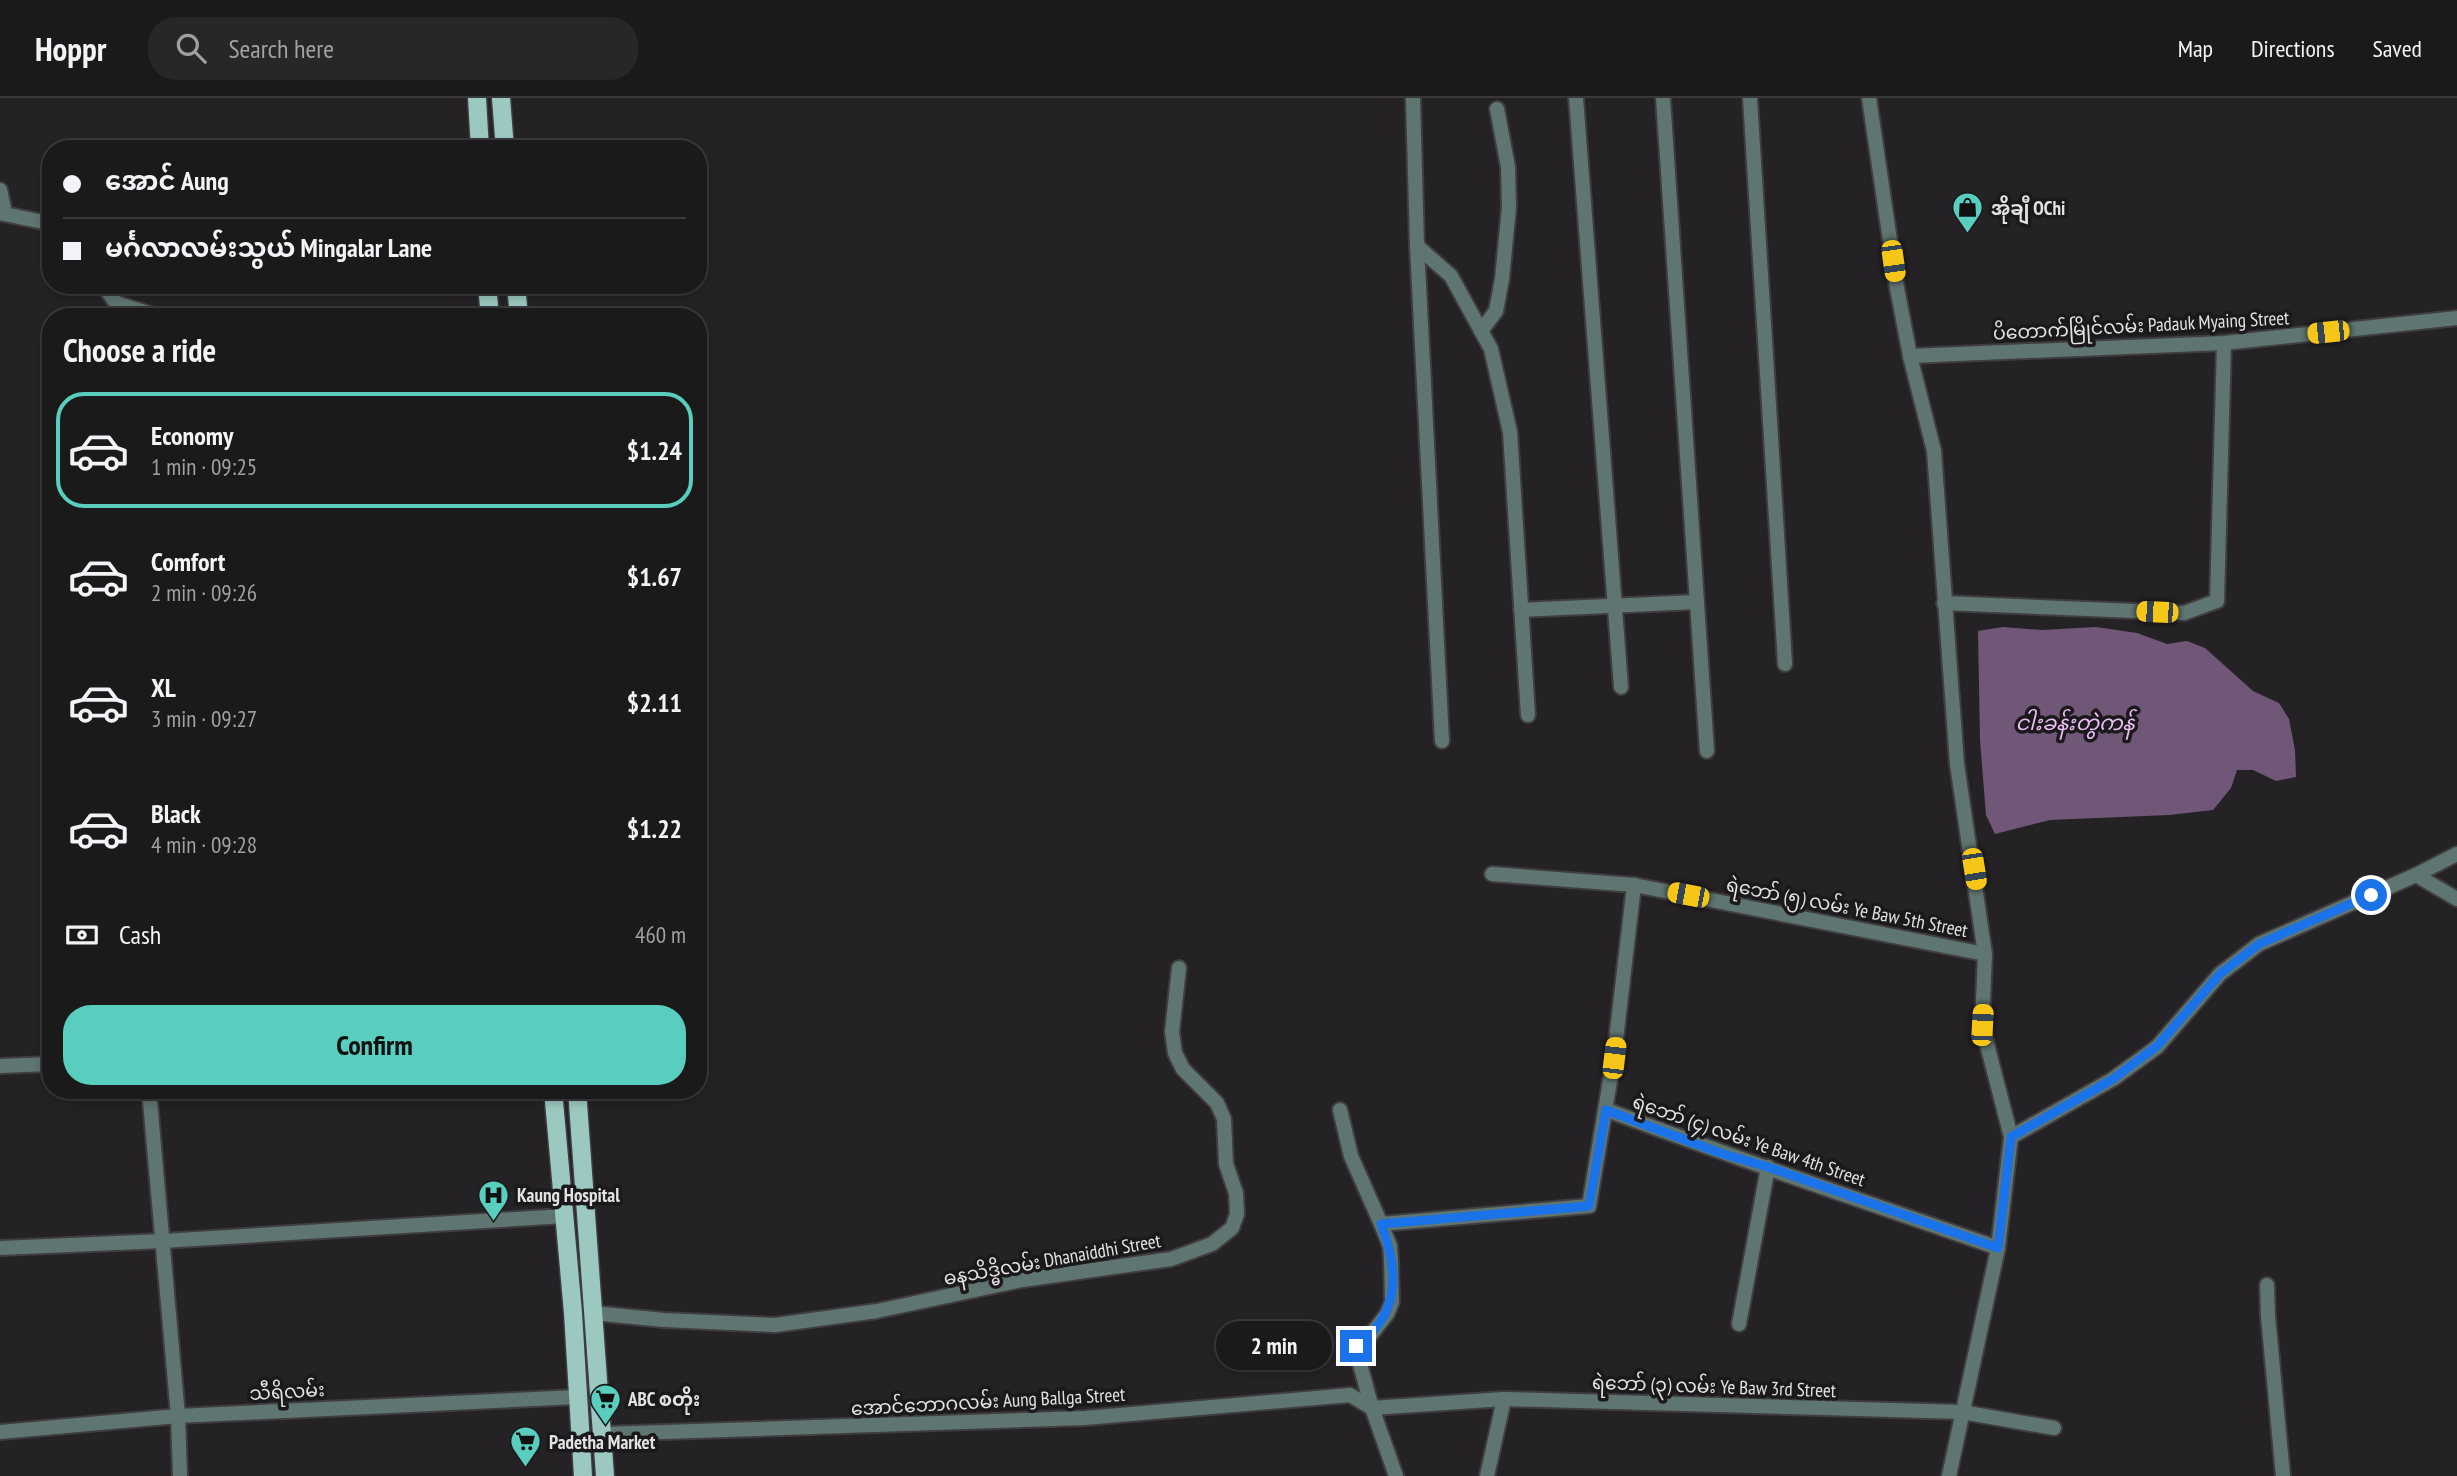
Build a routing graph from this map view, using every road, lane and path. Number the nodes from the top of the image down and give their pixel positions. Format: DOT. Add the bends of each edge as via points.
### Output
graph roads {
  1 [pos="477,98"];
  2 [pos="501,98"];
  3 [pos="1413,98"];
  4 [pos="1576,98"];
  5 [pos="1663,98"];
  6 [pos="1750,98"];
  7 [pos="1869,98"];
  8 [pos="1497,108"];
  9 [pos="479,140"];
  10 [pos="504,140"];
  11 [pos="0,190"];
  12 [pos="3,213"];
  13 [pos="42,222"];
  14 [pos="1417,246"];
  15 [pos="110,294"];
  16 [pos="132,308"];
  17 [pos="2457,317"];
  18 [pos="1481,331"];
  19 [pos="2224,343"];
  20 [pos="1910,356"];
  21 [pos="1697,602"];
  22 [pos="1944,603"];
  23 [pos="1616,606"];
  24 [pos="1521,610"];
  25 [pos="1786,664"];
  26 [pos="1621,687"];
  27 [pos="1528,715"];
  28 [pos="1442,741"];
  29 [pos="1706,751"];
  30 [pos="2457,854"];
  31 [pos="1492,874"];
  32 [pos="2416,875"];
  33 [pos="1634,884"];
  34 [pos="2457,899"];
  35 [pos="1985,954"];
  36 [pos="1179,968"];
  37 [pos="42,1064"];
  38 [pos="0,1066"];
  39 [pos="150,1099"];
  40 [pos="554,1099"];
  41 [pos="577,1099"];
  42 [pos="1340,1110"];
  43 [pos="1606,1110"];
  44 [pos="2011,1137"];
  45 [pos="1768,1167"];
  46 [pos="564,1216"];
  47 [pos="1381,1224"];
  48 [pos="163,1241"];
  49 [pos="0,1248"];
  50 [pos="1998,1248"];
  51 [pos="2267,1285"];
  52 [pos="593,1313"];
  53 [pos="1739,1324"];
  54 [pos="577,1397"];
  55 [pos="1504,1399"];
  56 [pos="1372,1408"];
  57 [pos="1962,1412"];
  58 [pos="178,1416"];
  59 [pos="2054,1428"];
  60 [pos="0,1432"];
  61 [pos="602,1434"];
  62 [pos="180,1476"];
  63 [pos="583,1476"];
  64 [pos="605,1476"];
  65 [pos="1396,1476"];
  66 [pos="1487,1476"];
  67 [pos="1950,1476"];
  68 [pos="2283,1476"];
  1 -- 9 [label="main road"];
  2 -- 10 [label="main road"];
  3 -- 14 [label="street"];
  4 -- 23 [label="street"];
  5 -- 21 [label="street"];
  6 -- 25 [label="street"];
  7 -- 20 [label="street"];
  8 -- 18 [label="street" via="1508,167 1509,207 1496,311"];
  11 -- 12 [label="street"];
  12 -- 13 [label="street"];
  14 -- 18 [label="street" via="1451,276"];
  14 -- 28 [label="street"];
  15 -- 16 [label="street" via="116,303"];
  17 -- 19 [label="street, ပိတောက်မြိုင်လမ်း Padauk Myaing Street"];
  18 -- 24 [label="street" via="1491,349 1510,432"];
  19 -- 20 [label="street, ပိတောက်မြိုင်လမ်း Padauk Myaing Street"];
  19 -- 22 [label="street" via="2217,601 2184,613"];
  20 -- 22 [label="street" via="1934,451"];
  21 -- 23 [label="street"];
  21 -- 29 [label="street"];
  22 -- 35 [label="street" via="1957,764"];
  23 -- 24 [label="street"];
  23 -- 26 [label="street"];
  24 -- 27 [label="street"];
  30 -- 32 [label="street"];
  31 -- 33 [label="street, ရဲဘော် (၅) လမ်း Ye Baw 5th Street"];
  32 -- 34 [label="street"];
  32 -- 44 [label="street" via="2259,944 2220,974 2157,1046 2113,1079"];
  33 -- 35 [label="street, ရဲဘော် (၅) လမ်း Ye Baw 5th Street"];
  33 -- 43 [label="street"];
  35 -- 44 [label="street" via="1982,1025"];
  36 -- 52 [label="street, ဓနသိဒ္ဓိလမ်း Dhanaiddhi Street" via="1172,1032 1175,1053 1183,1069 1217,1103 1224,1119 1226,1164 1236,1193 1232,1228 1212,1244 1171,1259 1022,1280 877,1311 775,1325"];
  37 -- 38 [label="street"];
  39 -- 48 [label="street"];
  40 -- 46 [label="main road"];
  41 -- 52 [label="main road"];
  42 -- 47 [label="street" via="1350,1156"];
  43 -- 45 [label="street, ရဲဘော် (၄) လမ်း Ye Baw 4th Street"];
  43 -- 47 [label="street" via="1589,1206"];
  44 -- 50 [label="street"];
  45 -- 50 [label="street, ရဲဘော် (၄) လမ်း Ye Baw 4th Street"];
  45 -- 53 [label="street"];
  46 -- 48 [label="street"];
  46 -- 54 [label="main road"];
  47 -- 56 [label="street" via="1390,1246 1392,1302 1387,1314 1356,1346"];
  48 -- 49 [label="street"];
  48 -- 58 [label="street"];
  50 -- 57 [label="street"];
  51 -- 68 [label="street"];
  52 -- 61 [label="main road"];
  54 -- 58 [label="street, သီရိလမ်း"];
  54 -- 63 [label="main road"];
  55 -- 56 [label="street, ရဲဘော် (၃) လမ်း Ye Baw 3rd Street"];
  55 -- 57 [label="street, ရဲဘော် (၃) လမ်း Ye Baw 3rd Street"];
  55 -- 66 [label="street"];
  56 -- 61 [label="street, အောင်ဘောဂလမ်း Aung Ballga Street" via="1350,1395 1085,1418"];
  56 -- 65 [label="street"];
  57 -- 59 [label="street, ရဲဘော် (၃) လမ်း Ye Baw 3rd Street"];
  57 -- 67 [label="street"];
  58 -- 60 [label="street, သီရိလမ်း"];
  58 -- 62 [label="street"];
  61 -- 64 [label="main road"];
}
